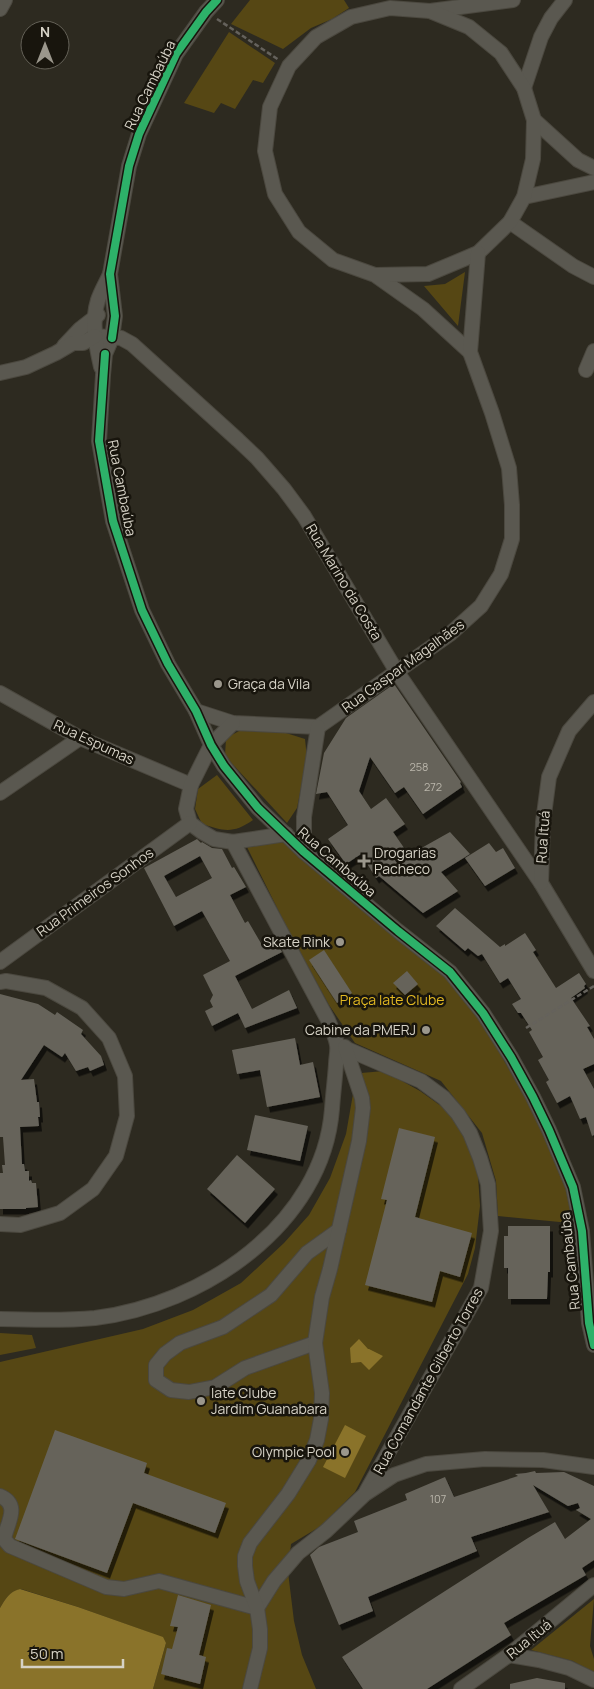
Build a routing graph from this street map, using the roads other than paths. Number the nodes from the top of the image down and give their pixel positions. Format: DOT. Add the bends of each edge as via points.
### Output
graph roads {
  1 [pos="5,0"];
  2 [pos="217,0"];
  3 [pos="513,0"];
  4 [pos="565,0"];
  5 [pos="0,9"];
  6 [pos="430,11"];
  7 [pos="524,88"];
  8 [pos="534,120"];
  9 [pos="594,168"];
  10 [pos="594,182"];
  11 [pos="524,197"];
  12 [pos="510,222"];
  13 [pos="478,253"];
  14 [pos="110,274"];
  15 [pos="375,275"];
  16 [pos="594,277"];
  17 [pos="115,316"];
  18 [pos="94,318"];
  19 [pos="95,336"];
  20 [pos="112,338"];
  21 [pos="594,351"];
  22 [pos="470,352"];
  23 [pos="56,353"];
  24 [pos="586,370"];
  25 [pos="0,373"];
  26 [pos="102,375"];
  27 [pos="397,672"];
  28 [pos="0,693"];
  29 [pos="594,702"];
  30 [pos="196,711"];
  31 [pos="232,724"];
  32 [pos="318,727"];
  33 [pos="80,738"];
  34 [pos="211,745"];
  35 [pos="191,785"];
  36 [pos="0,793"];
  37 [pos="304,817"];
  38 [pos="190,823"];
  39 [pos="286,834"];
  40 [pos="233,842"];
  41 [pos="304,852"];
  42 [pos="541,883"];
  43 [pos="0,962"];
  44 [pos="594,972"];
  45 [pos="0,982"];
  46 [pos="341,1046"];
  47 [pos="0,1224"];
  48 [pos="339,1230"];
  49 [pos="0,1319"];
  50 [pos="315,1344"];
  51 [pos="594,1345"];
  52 [pos="594,1467"];
  53 [pos="365,1494"];
  54 [pos="0,1496"];
  55 [pos="594,1585"];
  56 [pos="257,1608"];
  57 [pos="509,1655"];
  58 [pos="255,1669"];
  59 [pos="594,1680"];
  60 [pos="250,1689"];
  61 [pos="260,1689"];
  62 [pos="461,1689"];
  1 -- 5 [label="street"];
  2 -- 14 [label="street, Rua Cambaúba" via="176,54 139,134 129,166"];
  3 -- 6 [label="street"];
  4 -- 7 [label="street" via="541,37"];
  6 -- 7 [label="street" via="469,27 501,53"];
  6 -- 15 [label="street" via="390,8 351,17 316,37 288,66 270,107 265,151 275,194 298,232 333,260"];
  7 -- 8 [label="street"];
  8 -- 9 [label="street" via="578,160"];
  8 -- 11 [label="street" via="533,159"];
  10 -- 11 [label="street"];
  11 -- 12 [label="street"];
  12 -- 13 [label="street"];
  12 -- 16 [label="street"];
  13 -- 15 [label="street" via="428,274"];
  13 -- 22 [label="street, Rua Gaspar Magalhães"];
  14 -- 17 [label="street, Rua Cambaúba"];
  14 -- 18 [label="street, Rua Cambaúba"];
  15 -- 22 [label="street" via="423,309"];
  17 -- 18 [label="street" via="101,313"];
  17 -- 20 [label="street, Rua Cambaúba"];
  18 -- 19 [label="street, Rua Cambaúba"];
  18 -- 23 [label="street"];
  19 -- 20 [label="street, Rua Marino da Costa"];
  19 -- 23 [label="street"];
  19 -- 26 [label="street, Rua Cambaúba"];
  20 -- 26 [label="street, Rua Cambaúba" via="105,354"];
  20 -- 27 [label="street, Rua Marino da Costa" via="121,338 132,344 272,474 304,516"];
  21 -- 24 [label="street"];
  22 -- 27 [label="street, Rua Gaspar Magalhães" via="509,468 512,539 501,574 482,606"];
  23 -- 25 [label="street" via="26,367"];
  26 -- 30 [label="street, Rua Cambaúba" via="98,441 112,520 142,610 168,664"];
  27 -- 32 [label="street, Rua Gaspar Magalhães"];
  27 -- 42 [label="street, Rua Marino da Costa"];
  28 -- 33 [label="street, Rua Espumas"];
  29 -- 42 [label="street, Rua Ituá" via="568,731 548,776"];
  30 -- 31 [label="street"];
  30 -- 34 [label="street, Rua Cambaúba"];
  31 -- 32 [label="street"];
  31 -- 34 [label="street"];
  32 -- 37 [label="street"];
  33 -- 35 [label="street, Rua Espumas"];
  33 -- 36 [label="street"];
  34 -- 35 [label="street"];
  34 -- 39 [label="street, Rua Cambaúba" via="239,786"];
  35 -- 38 [label="street" via="186,809"];
  37 -- 39 [label="street"];
  37 -- 41 [label="street"];
  38 -- 40 [label="street" via="214,838"];
  38 -- 43 [label="street, Rua Primeiros Sonhos"];
  39 -- 40 [label="street"];
  39 -- 41 [label="street, Rua Cambaúba"];
  40 -- 46 [label="street"];
  41 -- 51 [label="street, Rua Cambaúba" via="450,972 511,1057 545,1122 572,1187 582,1231 589,1323"];
  42 -- 44 [label="street, Rua Ituá"];
  45 -- 47 [label="street" via="46,988 82,1008 109,1038 125,1076 127,1116 116,1156 93,1189 60,1213 20,1225"];
  46 -- 48 [label="street" via="363,1108"];
  46 -- 49 [label="street" via="331,1123 322,1156 288,1217 263,1242 201,1285 142,1308 96,1318"];
  46 -- 53 [label="street, Rua Comandante Gilberto Torres" via="421,1081 444,1098 458,1114 470,1133 488,1184 491,1231 481,1288"];
  48 -- 50 [label="street" via="322,1297"];
  48 -- 50 [label="street" via="307,1253 271,1295 223,1327 180,1344 165,1354 156,1365 156,1380 171,1390 189,1392 215,1387 245,1368"];
  50 -- 56 [label="street" via="322,1393 317,1440 288,1494 250,1543 245,1556 247,1581"];
  52 -- 53 [label="street" via="543,1460 494,1459 426,1464 394,1475"];
  53 -- 56 [label="street" via="298,1553"];
  54 -- 56 [label="street" via="10,1505 11,1517 4,1539 10,1546 106,1587 124,1589 159,1581"];
  55 -- 57 [label="street, Rua Ituá"];
  56 -- 58 [label="street" via="260,1648"];
  57 -- 59 [label="street" via="568,1668"];
  57 -- 62 [label="street, Rua Ituá"];
  58 -- 60 [label="street"];
  58 -- 61 [label="street"];
}
